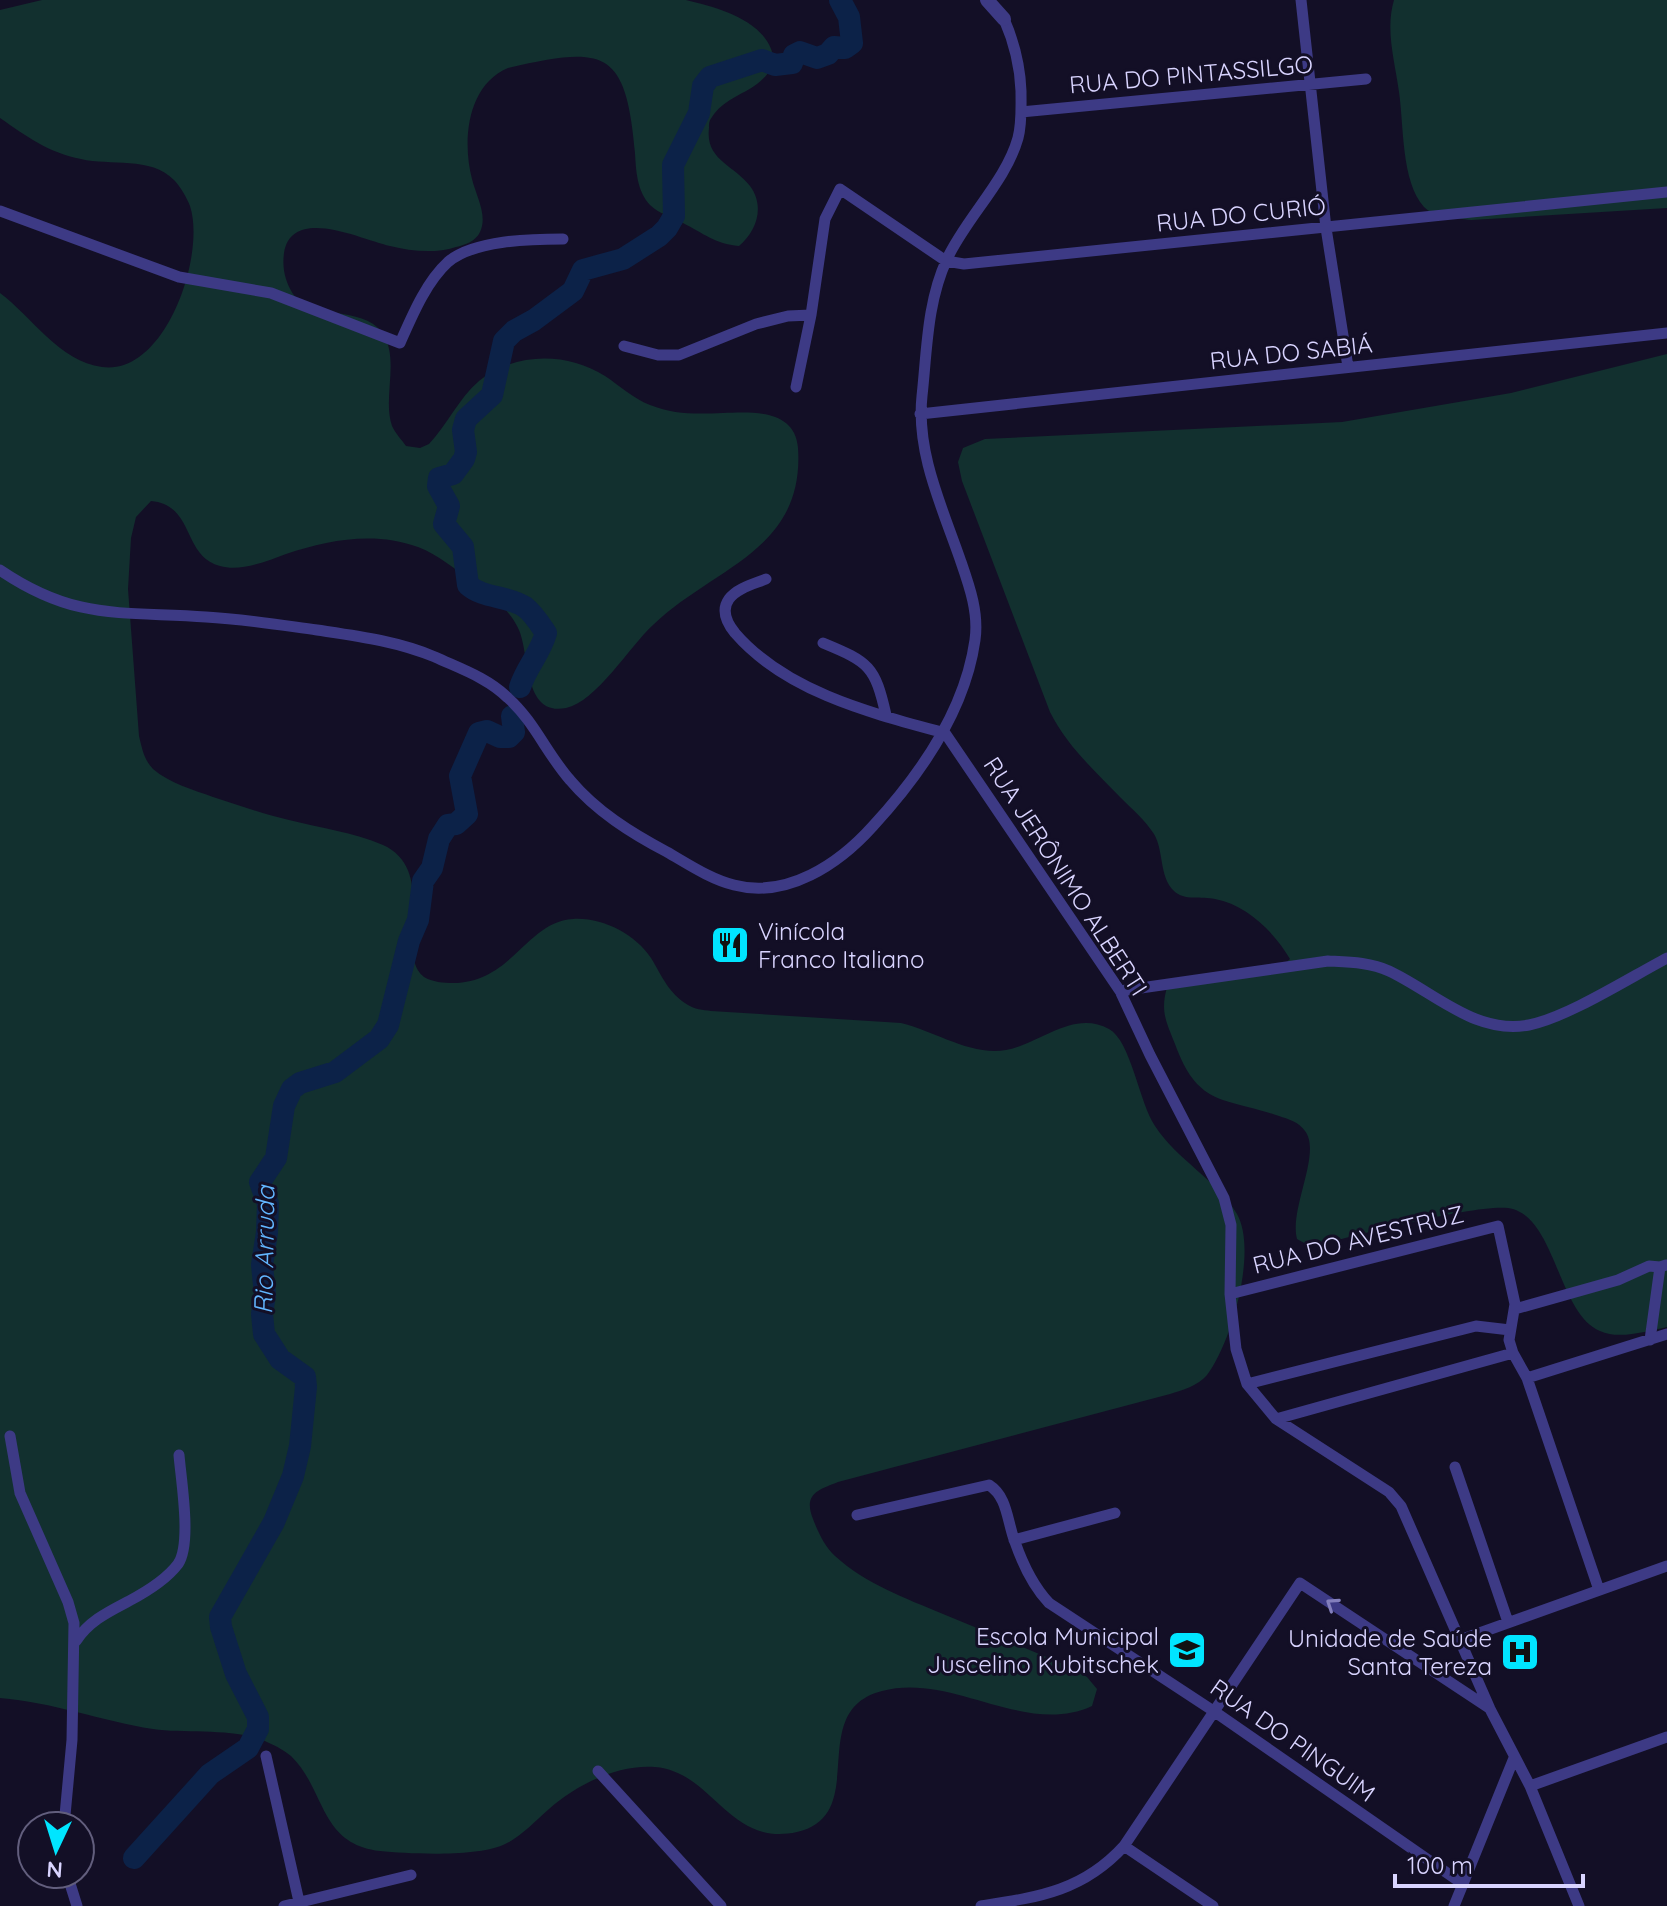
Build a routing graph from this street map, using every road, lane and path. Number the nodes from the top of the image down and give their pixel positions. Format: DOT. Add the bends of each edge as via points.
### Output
graph roads {
  1 [pos="987,0"];
  2 [pos="1301,0"];
  3 [pos="1004,19"];
  4 [pos="1366,79"];
  5 [pos="1311,85"];
  6 [pos="1021,112"];
  7 [pos="1667,192"];
  8 [pos="0,211"];
  9 [pos="1326,228"];
  10 [pos="563,239"];
  11 [pos="946,261"];
  12 [pos="811,315"];
  13 [pos="1667,333"];
  14 [pos="624,346"];
  15 [pos="1348,367"];
  16 [pos="796,387"];
  17 [pos="920,414"];
  18 [pos="0,570"];
  19 [pos="766,579"];
  20 [pos="823,643"];
  21 [pos="886,715"];
  22 [pos="945,733"];
  23 [pos="1667,958"];
  24 [pos="1120,991"];
  25 [pos="1663,1266"];
  26 [pos="1230,1294"];
  27 [pos="1515,1309"];
  28 [pos="1510,1330"];
  29 [pos="1667,1334"];
  30 [pos="1650,1340"];
  31 [pos="1513,1353"];
  32 [pos="1527,1378"];
  33 [pos="1247,1384"];
  34 [pos="1276,1419"];
  35 [pos="10,1436"];
  36 [pos="179,1455"];
  37 [pos="1455,1467"];
  38 [pos="1115,1513"];
  39 [pos="857,1515"];
  40 [pos="1014,1540"];
  41 [pos="1667,1566"];
  42 [pos="1599,1590"];
  43 [pos="1508,1622"];
  44 [pos="1460,1640"];
  45 [pos="75,1642"];
  46 [pos="1490,1709"];
  47 [pos="1215,1712"];
  48 [pos="1667,1737"];
  49 [pos="266,1756"];
  50 [pos="1514,1758"];
  51 [pos="598,1771"];
  52 [pos="1530,1786"];
  53 [pos="65,1810"];
  54 [pos="1124,1846"];
  55 [pos="411,1875"];
  56 [pos="1463,1884"];
  57 [pos="300,1904"];
  58 [pos="284,1906"];
  59 [pos="721,1906"];
  60 [pos="981,1906"];
  61 [pos="1213,1906"];
  62 [pos="1454,1906"];
  63 [pos="1579,1906"];
  1 -- 3 [label="street"];
  2 -- 5 [label="street"];
  3 -- 6 [label="street" via="1020,67"];
  4 -- 5 [label="street, RUA DO PINTASSILGO"];
  5 -- 6 [label="street, RUA DO PINTASSILGO"];
  5 -- 9 [label="street"];
  6 -- 11 [label="street" via="1017,140 1002,170"];
  7 -- 9 [label="street, RUA DO CURIÓ"];
  8 -- 10 [label="street" via="179,277 271,293 400,343 412,315 449,261 483,246"];
  9 -- 11 [label="street, RUA DO CURIÓ" via="964,264"];
  9 -- 15 [label="street"];
  11 -- 12 [label="street" via="840,189 825,219"];
  11 -- 17 [label="street" via="933,296"];
  12 -- 14 [label="street" via="756,324 679,355"];
  12 -- 16 [label="street"];
  13 -- 15 [label="street, RUA DO SABIÁ"];
  15 -- 17 [label="street, RUA DO SABIÁ"];
  17 -- 22 [label="street" via="930,471 976,612 971,660"];
  18 -- 22 [label="street" via="50,599 86,610 277,624 374,638 420,651 480,677 506,695 569,780 608,816 738,887 768,889 794,883 857,845"];
  19 -- 21 [label="street" via="735,592 726,603 730,627 745,644 800,683"];
  20 -- 21 [label="street" via="868,665"];
  21 -- 22 [label="street"];
  22 -- 24 [label="street, RUA JERÔNIMO ALBERTI"];
  23 -- 24 [label="street" via="1550,1019 1526,1026 1476,1021 1386,969 1361,963 1328,961"];
  24 -- 26 [label="street, RUA JERÔNIMO ALBERTI" via="1224,1198 1231,1225"];
  25 -- 27 [label="street"];
  25 -- 30 [label="street"];
  26 -- 27 [label="street, RUA DO AVESTRUZ" via="1498,1226"];
  26 -- 33 [label="street, RUA JERÔNIMO ALBERTI" via="1236,1349"];
  27 -- 28 [label="street, RUA DO AVESTRUZ"];
  28 -- 31 [label="street, RUA DO AVESTRUZ"];
  28 -- 33 [label="street" via="1476,1326"];
  29 -- 30 [label="street"];
  30 -- 32 [label="street"];
  31 -- 32 [label="street, RUA DO AVESTRUZ"];
  31 -- 34 [label="street"];
  32 -- 42 [label="street, RUA DO AVESTRUZ"];
  33 -- 34 [label="street, RUA JERÔNIMO ALBERTI"];
  34 -- 44 [label="street, RUA JERÔNIMO ALBERTI" via="1389,1492 1401,1506"];
  35 -- 45 [label="street" via="20,1493 68,1602"];
  36 -- 45 [label="street" via="184,1535 178,1564 162,1580 84,1628"];
  37 -- 43 [label="street"];
  38 -- 40 [label="street"];
  39 -- 40 [label="street, RUA DO PINGUIM" via="989,1485 1003,1500"];
  40 -- 47 [label="street, RUA DO PINGUIM" via="1035,1588 1049,1603"];
  41 -- 42 [label="street"];
  42 -- 43 [label="street"];
  43 -- 44 [label="street"];
  44 -- 46 [label="street, RUA JERÔNIMO ALBERTI"];
  45 -- 53 [label="street"];
  46 -- 47 [label="street, one-way" via="1300,1583"];
  46 -- 50 [label="street, RUA JERÔNIMO ALBERTI"];
  47 -- 54 [label="street"];
  47 -- 56 [label="street, RUA DO PINGUIM"];
  48 -- 52 [label="street"];
  49 -- 57 [label="street"];
  50 -- 52 [label="street, RUA JERÔNIMO ALBERTI"];
  50 -- 56 [label="street"];
  51 -- 59 [label="street"];
  52 -- 63 [label="street, RUA JERÔNIMO ALBERTI"];
  54 -- 60 [label="street" via="1108,1864 1072,1885 1047,1895"];
  54 -- 61 [label="street"];
  55 -- 57 [label="street"];
  56 -- 62 [label="street"];
  57 -- 58 [label="street"];
}
